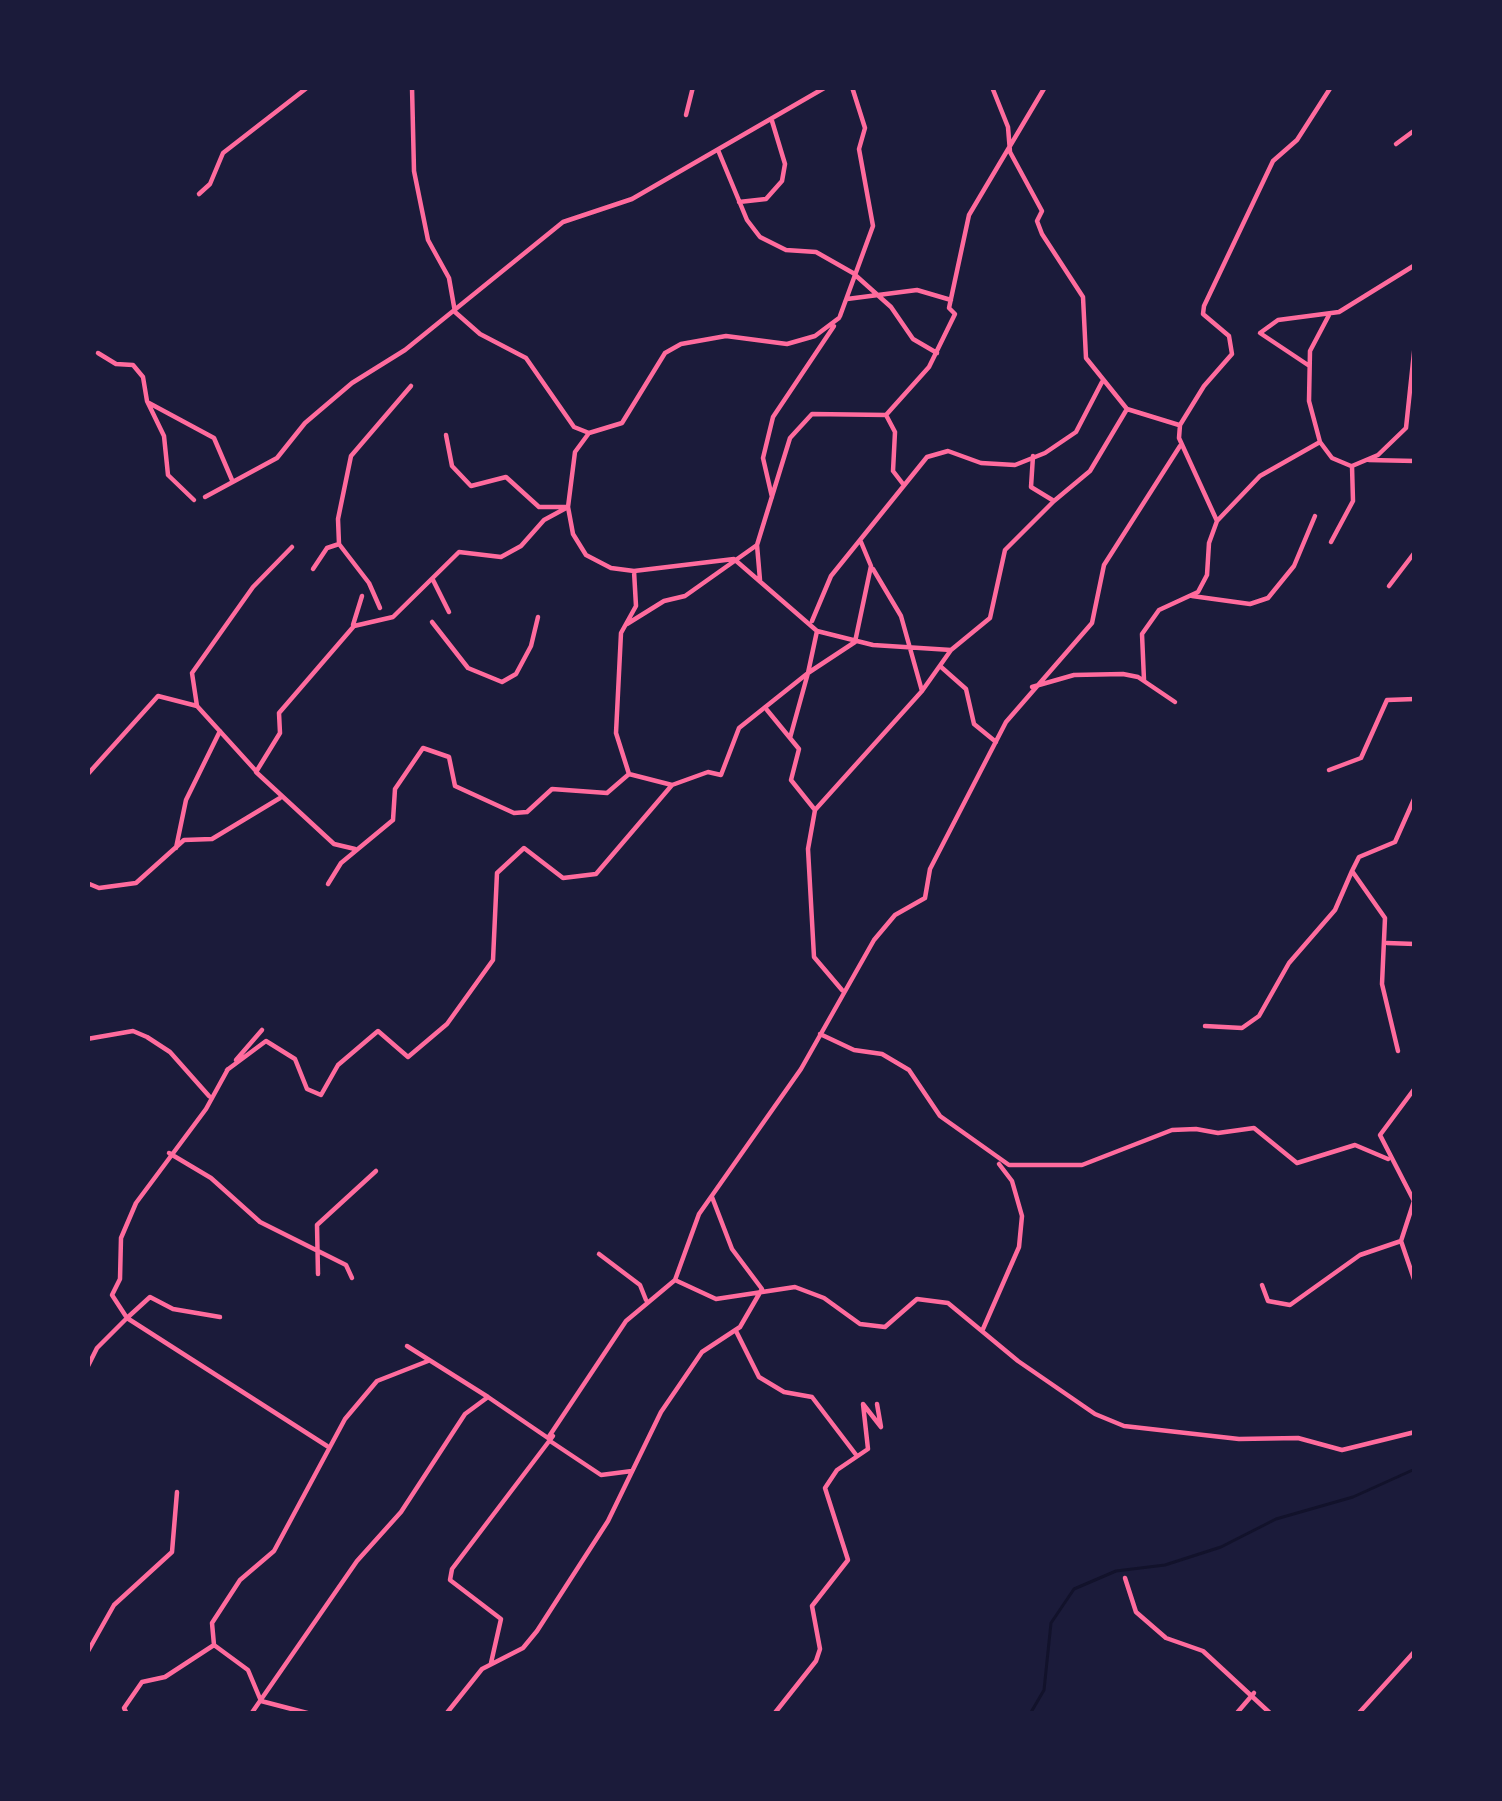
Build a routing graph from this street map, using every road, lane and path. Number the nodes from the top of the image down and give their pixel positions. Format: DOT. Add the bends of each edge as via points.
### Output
graph roads {
  1 [pos="308,87"];
  2 [pos="412,87"];
  3 [pos="693,87"];
  4 [pos="826,87"];
  5 [pos="852,87"];
  6 [pos="992,87"];
  7 [pos="1045,87"];
  8 [pos="1331,87"];
  9 [pos="686,115"];
  10 [pos="772,121"];
  11 [pos="1415,130"];
  12 [pos="1396,144"];
  13 [pos="718,150"];
  14 [pos="1010,152"];
  15 [pos="199,194"];
  16 [pos="739,202"];
  17 [pos="1415,265"];
  18 [pos="853,273"];
  19 [pos="878,296"];
  20 [pos="847,299"];
  21 [pos="951,300"];
  22 [pos="454,312"];
  23 [pos="1329,315"];
  24 [pos="839,318"];
  25 [pos="1415,343"];
  26 [pos="98,353"];
  27 [pos="937,353"];
  28 [pos="1308,365"];
  29 [pos="1102,382"];
  30 [pos="411,386"];
  31 [pos="147,401"];
  32 [pos="1127,410"];
  33 [pos="886,415"];
  34 [pos="1180,425"];
  35 [pos="1406,428"];
  36 [pos="589,433"];
  37 [pos="446,435"];
  38 [pos="1415,440"];
  39 [pos="1321,442"];
  40 [pos="1180,446"];
  41 [pos="1033,456"];
  42 [pos="1369,460"];
  43 [pos="1415,461"];
  44 [pos="1352,466"];
  45 [pos="232,480"];
  46 [pos="903,484"];
  47 [pos="205,497"];
  48 [pos="194,500"];
  49 [pos="1054,501"];
  50 [pos="773,503"];
  51 [pos="568,507"];
  52 [pos="1315,516"];
  53 [pos="1217,520"];
  54 [pos="861,542"];
  55 [pos="1330,542"];
  56 [pos="339,544"];
  57 [pos="757,545"];
  58 [pos="292,547"];
  59 [pos="1415,552"];
  60 [pos="734,560"];
  61 [pos="871,566"];
  62 [pos="313,569"];
  63 [pos="634,571"];
  64 [pos="433,580"];
  65 [pos="760,580"];
  66 [pos="1389,586"];
  67 [pos="362,596"];
  68 [pos="1192,596"];
  69 [pos="380,608"];
  70 [pos="449,612"];
  71 [pos="538,617"];
  72 [pos="812,621"];
  73 [pos="433,622"];
  74 [pos="627,624"];
  75 [pos="352,628"];
  76 [pos="817,631"];
  77 [pos="855,642"];
  78 [pos="911,650"];
  79 [pos="951,650"];
  80 [pos="940,666"];
  81 [pos="808,673"];
  82 [pos="1144,680"];
  83 [pos="1032,687"];
  84 [pos="922,691"];
  85 [pos="1415,699"];
  86 [pos="1175,702"];
  87 [pos="196,706"];
  88 [pos="767,710"];
  89 [pos="220,729"];
  90 [pos="790,738"];
  91 [pos="996,742"];
  92 [pos="1329,770"];
  93 [pos="256,772"];
  94 [pos="629,774"];
  95 [pos="87,776"];
  96 [pos="672,785"];
  97 [pos="282,797"];
  98 [pos="1415,797"];
  99 [pos="815,810"];
  100 [pos="176,848"];
  101 [pos="355,849"];
  102 [pos="1352,871"];
  103 [pos="87,884"];
  104 [pos="328,884"];
  105 [pos="1387,944"];
  106 [pos="1415,944"];
  107 [pos="842,990"];
  108 [pos="1205,1026"];
  109 [pos="262,1030"];
  110 [pos="820,1034"];
  111 [pos="87,1039"];
  112 [pos="1398,1051"];
  113 [pos="227,1070"];
  114 [pos="1415,1088"];
  115 [pos="209,1096"];
  116 [pos="169,1154"];
  117 [pos="996,1159"];
  118 [pos="1388,1159"];
  119 [pos="376,1171"];
  120 [pos="713,1194"];
  121 [pos="1401,1241"];
  122 [pos="314,1253"];
  123 [pos="599,1254"];
  124 [pos="318,1274"];
  125 [pos="352,1279"];
  126 [pos="675,1280"];
  127 [pos="1415,1282"];
  128 [pos="1262,1285"];
  129 [pos="762,1289"];
  130 [pos="646,1300"];
  131 [pos="220,1316"];
  132 [pos="127,1318"];
  133 [pos="626,1321"];
  134 [pos="983,1329"];
  135 [pos="736,1331"];
  136 [pos="407,1346"];
  137 [pos="428,1361"];
  138 [pos="87,1368"];
  139 [pos="488,1397"];
  140 [pos="877,1405"];
  141 [pos="1415,1432"];
  142 [pos="550,1441"];
  143 [pos="327,1446"];
  144 [pos="857,1456"];
  145 [pos="632,1471"];
  146 [pos="177,1492"];
  147 [pos="1125,1579"];
  148 [pos="214,1645"];
  149 [pos="1415,1651"];
  150 [pos="87,1652"];
  151 [pos="491,1663"];
  152 [pos="1254,1693"];
  153 [pos="261,1701"];
  154 [pos="127,1714"];
  155 [pos="251,1714"];
  156 [pos="310,1714"];
  157 [pos="446,1714"];
  158 [pos="774,1714"];
  159 [pos="1236,1714"];
  160 [pos="1271,1714"];
  161 [pos="1358,1714"];
  1 -- 15 [label="street" via="223,153"];
  2 -- 22 [label="street" via="414,171"];
  3 -- 9 [label="street"];
  4 -- 10 [label="street"];
  5 -- 18 [label="street" via="865,128 861,172 874,226"];
  6 -- 14 [label="street"];
  7 -- 14 [label="street"];
  8 -- 34 [label="street" via="1274,161 1231,242 1203,314 1229,336 1232,354"];
  10 -- 13 [label="street"];
  10 -- 16 [label="street" via="782,181 766,199"];
  11 -- 12 [label="street"];
  13 -- 18 [label="street" via="760,237 816,252"];
  13 -- 22 [label="street" via="632,199 563,221"];
  14 -- 21 [label="street" via="969,215"];
  14 -- 29 [label="street" via="1042,211 1042,234 1083,297 1082,340"];
  17 -- 23 [label="street"];
  18 -- 19 [label="street"];
  18 -- 20 [label="street"];
  19 -- 20 [label="street"];
  19 -- 21 [label="street" via="917,290"];
  19 -- 27 [label="street" via="913,339"];
  20 -- 24 [label="street"];
  21 -- 27 [label="street" via="955,314"];
  22 -- 36 [label="street" via="526,358 574,427"];
  22 -- 45 [label="street" via="352,383 277,458"];
  23 -- 28 [label="street"];
  23 -- 28 [label="street" via="1285,319 1260,333"];
  24 -- 36 [label="street" via="787,344 727,336 681,344 665,353 622,423"];
  24 -- 50 [label="street" via="773,416 764,458"];
  25 -- 35 [label="street"];
  26 -- 31 [label="street" via="138,368"];
  27 -- 33 [label="street"];
  28 -- 39 [label="street"];
  29 -- 32 [label="street"];
  29 -- 41 [label="street" via="1076,432"];
  30 -- 56 [label="street" via="351,456"];
  31 -- 45 [label="street" via="214,438"];
  31 -- 48 [label="street" via="164,436 168,475"];
  32 -- 34 [label="street"];
  32 -- 49 [label="street" via="1090,471"];
  33 -- 46 [label="street" via="895,432 892,471"];
  33 -- 50 [label="street" via="812,414 790,438"];
  34 -- 40 [label="street"];
  35 -- 38 [label="street"];
  35 -- 42 [label="street"];
  36 -- 51 [label="street" via="571,466"];
  37 -- 51 [label="street" via="452,466 471,486 506,477 539,507"];
  39 -- 44 [label="street"];
  39 -- 53 [label="street" via="1260,476"];
  40 -- 53 [label="street"];
  40 -- 83 [label="street" via="1106,561 1091,622"];
  41 -- 46 [label="street" via="1015,465 934,453"];
  41 -- 49 [label="street" via="1031,487"];
  42 -- 43 [label="street"];
  42 -- 44 [label="street"];
  44 -- 55 [label="street" via="1353,501"];
  45 -- 47 [label="street"];
  46 -- 54 [label="street"];
  49 -- 79 [label="street" via="1005,550 990,618"];
  50 -- 57 [label="street"];
  51 -- 63 [label="street" via="586,555"];
  51 -- 64 [label="street" via="501,557 459,552"];
  52 -- 68 [label="street" via="1294,566 1268,598 1250,604"];
  53 -- 68 [label="street" via="1207,575"];
  54 -- 61 [label="street"];
  54 -- 72 [label="street" via="822,590"];
  56 -- 62 [label="street"];
  56 -- 69 [label="street"];
  57 -- 60 [label="street"];
  57 -- 65 [label="street"];
  58 -- 87 [label="street" via="192,674"];
  59 -- 66 [label="street"];
  60 -- 63 [label="street"];
  60 -- 65 [label="street"];
  60 -- 74 [label="street" via="686,596"];
  61 -- 77 [label="street"];
  61 -- 78 [label="street"];
  63 -- 74 [label="street" via="636,606"];
  64 -- 70 [label="street"];
  64 -- 75 [label="street" via="393,617"];
  65 -- 72 [label="street"];
  67 -- 75 [label="street"];
  68 -- 82 [label="street" via="1160,610 1142,634"];
  71 -- 73 [label="street" via="524,660 502,682 468,668"];
  72 -- 76 [label="street"];
  74 -- 94 [label="street" via="616,733"];
  75 -- 93 [label="street" via="279,713 280,733"];
  76 -- 77 [label="street"];
  76 -- 81 [label="street"];
  77 -- 78 [label="street"];
  77 -- 81 [label="street"];
  78 -- 79 [label="street"];
  78 -- 84 [label="street"];
  79 -- 80 [label="street"];
  80 -- 84 [label="street"];
  80 -- 91 [label="street" via="966,689 974,724"];
  81 -- 88 [label="street"];
  81 -- 90 [label="street"];
  82 -- 83 [label="street" via="1086,674"];
  82 -- 86 [label="street"];
  83 -- 91 [label="street"];
  84 -- 99 [label="street"];
  85 -- 92 [label="street" via="1387,700 1361,758"];
  87 -- 89 [label="street"];
  87 -- 95 [label="street" via="158,696"];
  88 -- 90 [label="street"];
  88 -- 96 [label="street" via="739,728 721,775"];
  89 -- 93 [label="street"];
  89 -- 100 [label="street" via="186,800"];
  90 -- 99 [label="street" via="799,749 791,780"];
  91 -- 107 [label="street" via="931,869 925,898 895,915"];
  93 -- 97 [label="street"];
  94 -- 96 [label="street"];
  94 -- 104 [label="street" via="607,793 552,789 527,812 514,813 455,786 448,757 423,748 395,788 394,820 341,863"];
  96 -- 113 [label="street" via="596,874 563,878 524,848 496,873 494,960 447,1024 408,1058 378,1031 338,1065 321,1095 307,1089 296,1059 266,1041"];
  97 -- 100 [label="street" via="228,832"];
  97 -- 101 [label="street" via="334,844"];
  98 -- 102 [label="street" via="1395,842 1359,857"];
  99 -- 107 [label="street" via="808,849 814,957"];
  100 -- 103 [label="street" via="136,883"];
  102 -- 105 [label="street" via="1385,918"];
  102 -- 108 [label="street" via="1335,910 1295,955 1259,1016 1242,1028"];
  105 -- 106 [label="street"];
  105 -- 112 [label="street" via="1382,984"];
  107 -- 110 [label="street"];
  109 -- 113 [label="street"];
  110 -- 117 [label="street" via="909,1070 930,1106"];
  110 -- 120 [label="street"];
  111 -- 115 [label="street" via="133,1031 147,1037"];
  113 -- 115 [label="street"];
  114 -- 118 [label="street" via="1380,1135"];
  115 -- 116 [label="street"];
  116 -- 122 [label="street"];
  116 -- 132 [label="street" via="121,1238 112,1295"];
  117 -- 118 [label="street" via="1009,1166 1082,1165 1172,1130 1255,1129 1297,1163 1355,1145"];
  117 -- 134 [label="street" via="1022,1216 1019,1246"];
  118 -- 121 [label="street" via="1414,1202"];
  119 -- 122 [label="street" via="316,1225"];
  120 -- 126 [label="street"];
  120 -- 129 [label="street" via="732,1250"];
  121 -- 127 [label="street"];
  121 -- 128 [label="street" via="1360,1255 1290,1305 1268,1301"];
  122 -- 124 [label="street"];
  122 -- 125 [label="street" via="346,1264"];
  123 -- 130 [label="street" via="640,1285"];
  126 -- 129 [label="street" via="716,1299"];
  126 -- 130 [label="street"];
  129 -- 134 [label="street" via="795,1287 860,1324 885,1327 917,1299 948,1303"];
  129 -- 135 [label="street"];
  130 -- 133 [label="street"];
  131 -- 132 [label="street" via="150,1297"];
  132 -- 138 [label="street"];
  132 -- 143 [label="street"];
  133 -- 139 [label="street" via="548,1438"];
  133 -- 142 [label="street"];
  134 -- 141 [label="street" via="1095,1414 1124,1426 1298,1438 1342,1450"];
  135 -- 144 [label="street" via="759,1377 812,1396"];
  135 -- 145 [label="street" via="702,1352"];
  136 -- 137 [label="street"];
  137 -- 139 [label="street"];
  137 -- 143 [label="street" via="377,1381"];
  139 -- 153 [label="street" via="465,1414"];
  140 -- 144 [label="street" via="881,1427 863,1403 868,1449"];
  142 -- 145 [label="street" via="601,1475"];
  142 -- 151 [label="street" via="452,1569 451,1580 501,1619"];
  143 -- 148 [label="street" via="274,1551 240,1580 212,1622"];
  144 -- 158 [label="street" via="825,1488 848,1560 812,1606 820,1649"];
  145 -- 151 [label="street" via="538,1631"];
  146 -- 150 [label="street" via="172,1552 114,1605"];
  147 -- 152 [label="street" via="1136,1612"];
  148 -- 153 [label="street" via="248,1670"];
  148 -- 154 [label="street" via="165,1677 142,1682"];
  149 -- 161 [label="street"];
  151 -- 157 [label="street"];
  152 -- 159 [label="street"];
  152 -- 160 [label="street"];
  153 -- 155 [label="street"];
  153 -- 156 [label="street"];
}
